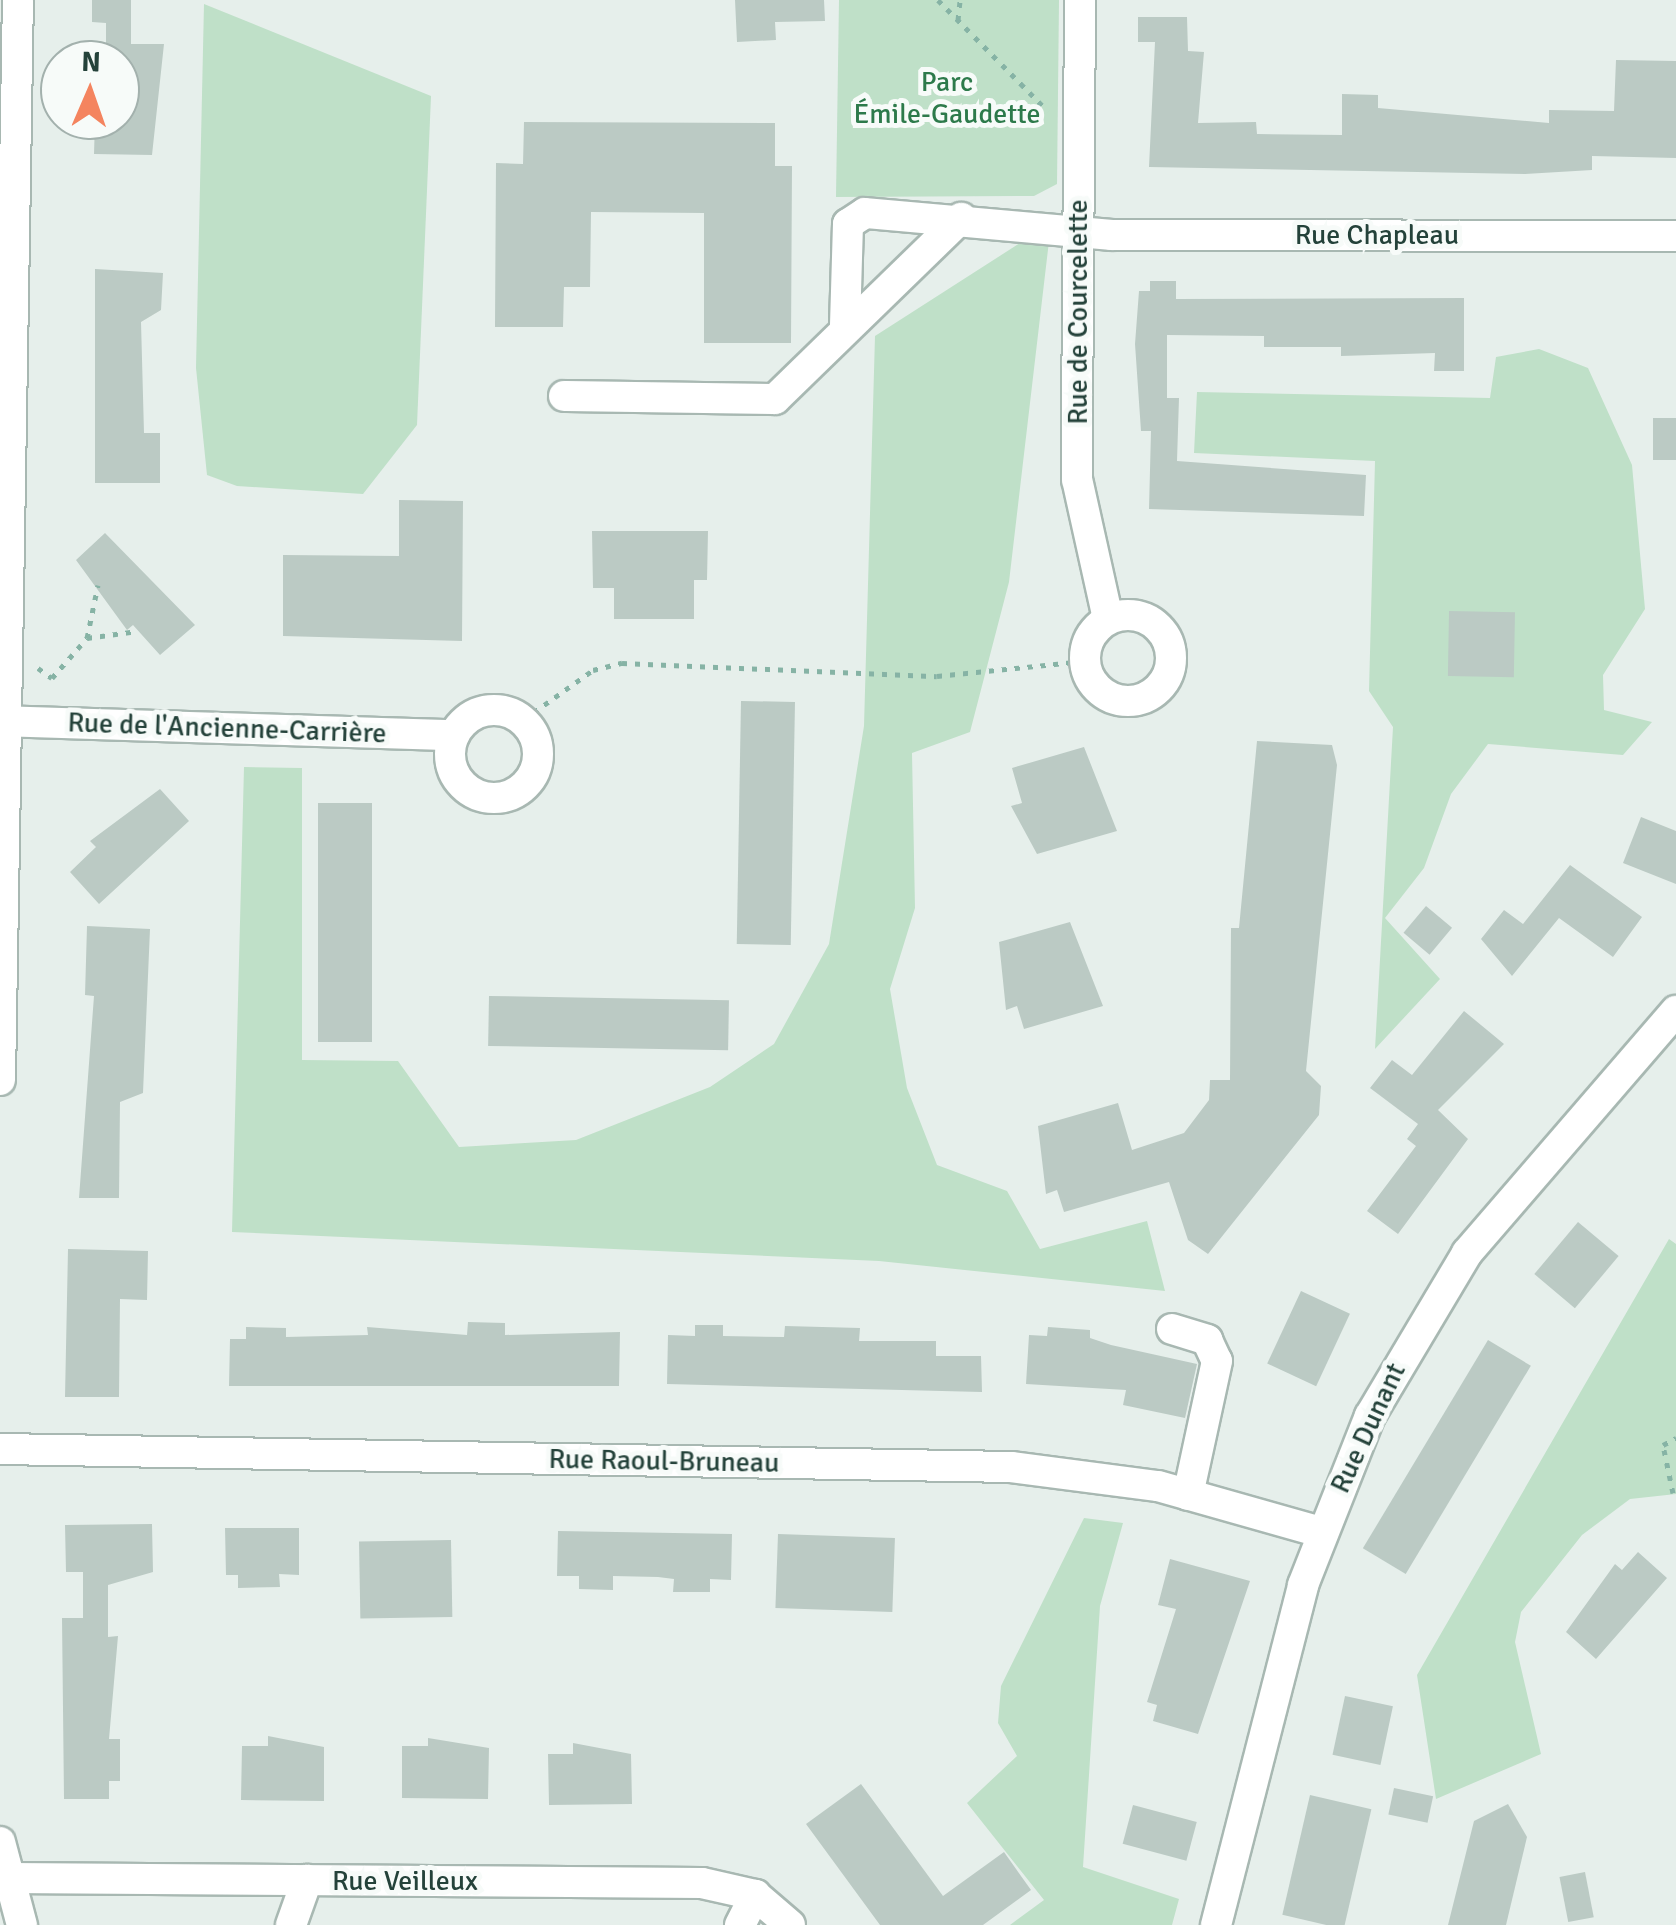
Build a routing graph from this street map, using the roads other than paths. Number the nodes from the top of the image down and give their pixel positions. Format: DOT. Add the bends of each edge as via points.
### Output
graph roads {
  1 [pos="18,0"];
  2 [pos="1080,0"];
  3 [pos="961,218"];
  4 [pos="7,220"];
  5 [pos="1079,229"];
  6 [pos="1676,236"];
  7 [pos="844,325"];
  8 [pos="564,396"];
  9 [pos="1108,619"];
  10 [pos="4,721"];
  11 [pos="454,735"];
  12 [pos="1676,1011"];
  13 [pos="0,1080"];
  14 [pos="1172,1329"];
  15 [pos="0,1449"];
  16 [pos="1188,1494"];
  17 [pos="1321,1532"];
  18 [pos="0,1842"];
  19 [pos="8,1878"];
  20 [pos="307,1880"];
  21 [pos="755,1895"];
  22 [pos="22,1925"];
  23 [pos="291,1925"];
  24 [pos="740,1925"];
  25 [pos="790,1925"];
  26 [pos="1216,1925"];
  1 -- 4 [label="street"];
  2 -- 5 [label="street, Rue de Courcelette"];
  3 -- 5 [label="street, Rue Chapleau"];
  3 -- 7 [label="street"];
  3 -- 7 [label="street, Rue Chapleau" via="865,213 848,224"];
  4 -- 10 [label="street"];
  5 -- 6 [label="street, Rue Chapleau"];
  5 -- 9 [label="street, Rue de Courcelette" via="1077,479"];
  7 -- 8 [label="street" via="775,399"];
  9 -- 9 [label="street" via="1136,615 1162,630 1172,657 1164,684 1140,700 1114,700 1094,685 1084,660"];
  10 -- 11 [label="street, Rue de l'Ancienne-Carrière"];
  10 -- 13 [label="street"];
  11 -- 11 [label="street, Rue de l'Ancienne-Carrière" via="485,711 523,720 538,762 524,788 495,799 456,778"];
  12 -- 17 [label="street, Rue Dunant" via="1467,1253 1384,1388"];
  14 -- 16 [label="street" via="1207,1340 1218,1361"];
  15 -- 16 [label="street, Rue Raoul-Bruneau" via="1011,1467"];
  16 -- 17 [label="street, Rue Raoul-Bruneau"];
  17 -- 26 [label="street, Rue Dunant"];
  18 -- 19 [label="street"];
  19 -- 20 [label="street, Rue Veilleux"];
  19 -- 22 [label="street"];
  20 -- 21 [label="street, Rue Veilleux" via="702,1883"];
  20 -- 23 [label="street"];
  21 -- 24 [label="street"];
  21 -- 25 [label="street, Rue Veilleux"];
}
